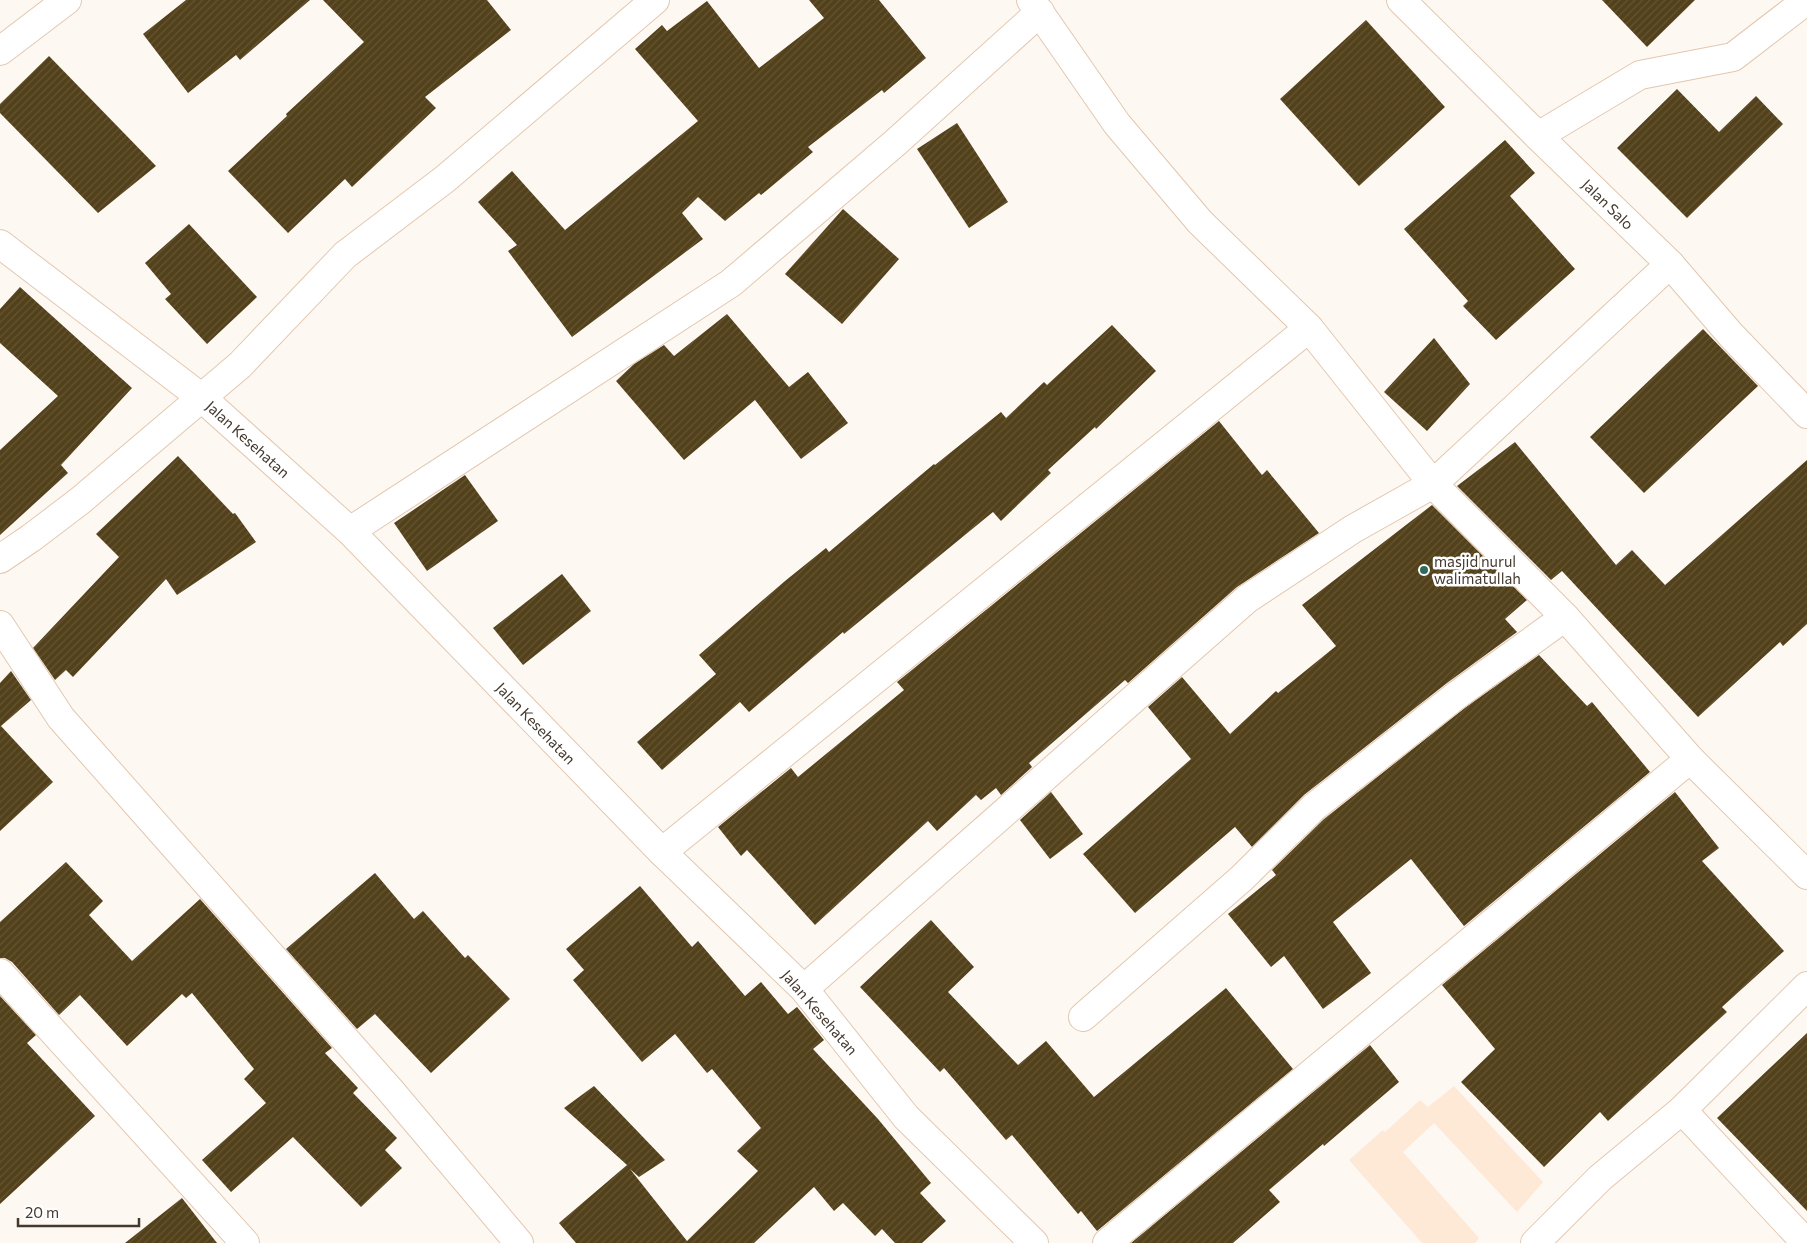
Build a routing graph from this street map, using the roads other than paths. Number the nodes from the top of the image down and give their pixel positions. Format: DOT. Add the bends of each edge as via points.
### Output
graph roads {
  1 [pos="67,0"];
  2 [pos="655,0"];
  3 [pos="1401,0"];
  4 [pos="1807,0"];
  5 [pos="1036,6"];
  6 [pos="0,51"];
  7 [pos="1538,136"];
  8 [pos="0,244"];
  9 [pos="1670,264"];
  10 [pos="1309,328"];
  11 [pos="202,398"];
  12 [pos="1807,414"];
  13 [pos="1433,484"];
  14 [pos="350,531"];
  15 [pos="0,559"];
  16 [pos="1565,617"];
  17 [pos="0,625"];
  18 [pos="1690,758"];
  19 [pos="662,852"];
  20 [pos="1807,876"];
  21 [pos="0,973"];
  22 [pos="1807,986"];
  23 [pos="804,989"];
  24 [pos="1083,1017"];
  25 [pos="1682,1110"];
  26 [pos="245,1243"];
  27 [pos="519,1243"];
  28 [pos="1034,1243"];
  29 [pos="1107,1243"];
  30 [pos="1535,1243"];
  31 [pos="1806,1243"];
  1 -- 6 [label="street"];
  2 -- 11 [label="street" via="445,179 345,255 240,365"];
  3 -- 7 [label="street, Jalan Salo"];
  4 -- 7 [label="street" via="1734,57 1640,75"];
  5 -- 10 [label="street" via="1117,124 1193,214"];
  5 -- 14 [label="street" via="896,143 731,283"];
  7 -- 9 [label="street, Jalan Salo"];
  8 -- 11 [label="street, Jalan Kesehatan"];
  9 -- 12 [label="street, Jalan Salo"];
  9 -- 13 [label="street"];
  10 -- 13 [label="street"];
  10 -- 19 [label="street"];
  11 -- 14 [label="street, Jalan Kesehatan"];
  11 -- 15 [label="street" via="81,500"];
  13 -- 16 [label="street"];
  13 -- 23 [label="street" via="1353,529 1247,599"];
  14 -- 19 [label="street, Jalan Kesehatan"];
  16 -- 18 [label="street"];
  16 -- 24 [label="street" via="1457,695 1314,807 1242,878"];
  17 -- 27 [label="street" via="61,718 390,1090"];
  18 -- 20 [label="street"];
  18 -- 29 [label="street"];
  19 -- 23 [label="street, Jalan Kesehatan"];
  21 -- 26 [label="street"];
  22 -- 25 [label="street"];
  23 -- 28 [label="street, Jalan Kesehatan" via="906,1117"];
  25 -- 30 [label="street" via="1600,1178"];
  25 -- 31 [label="street"];
}
